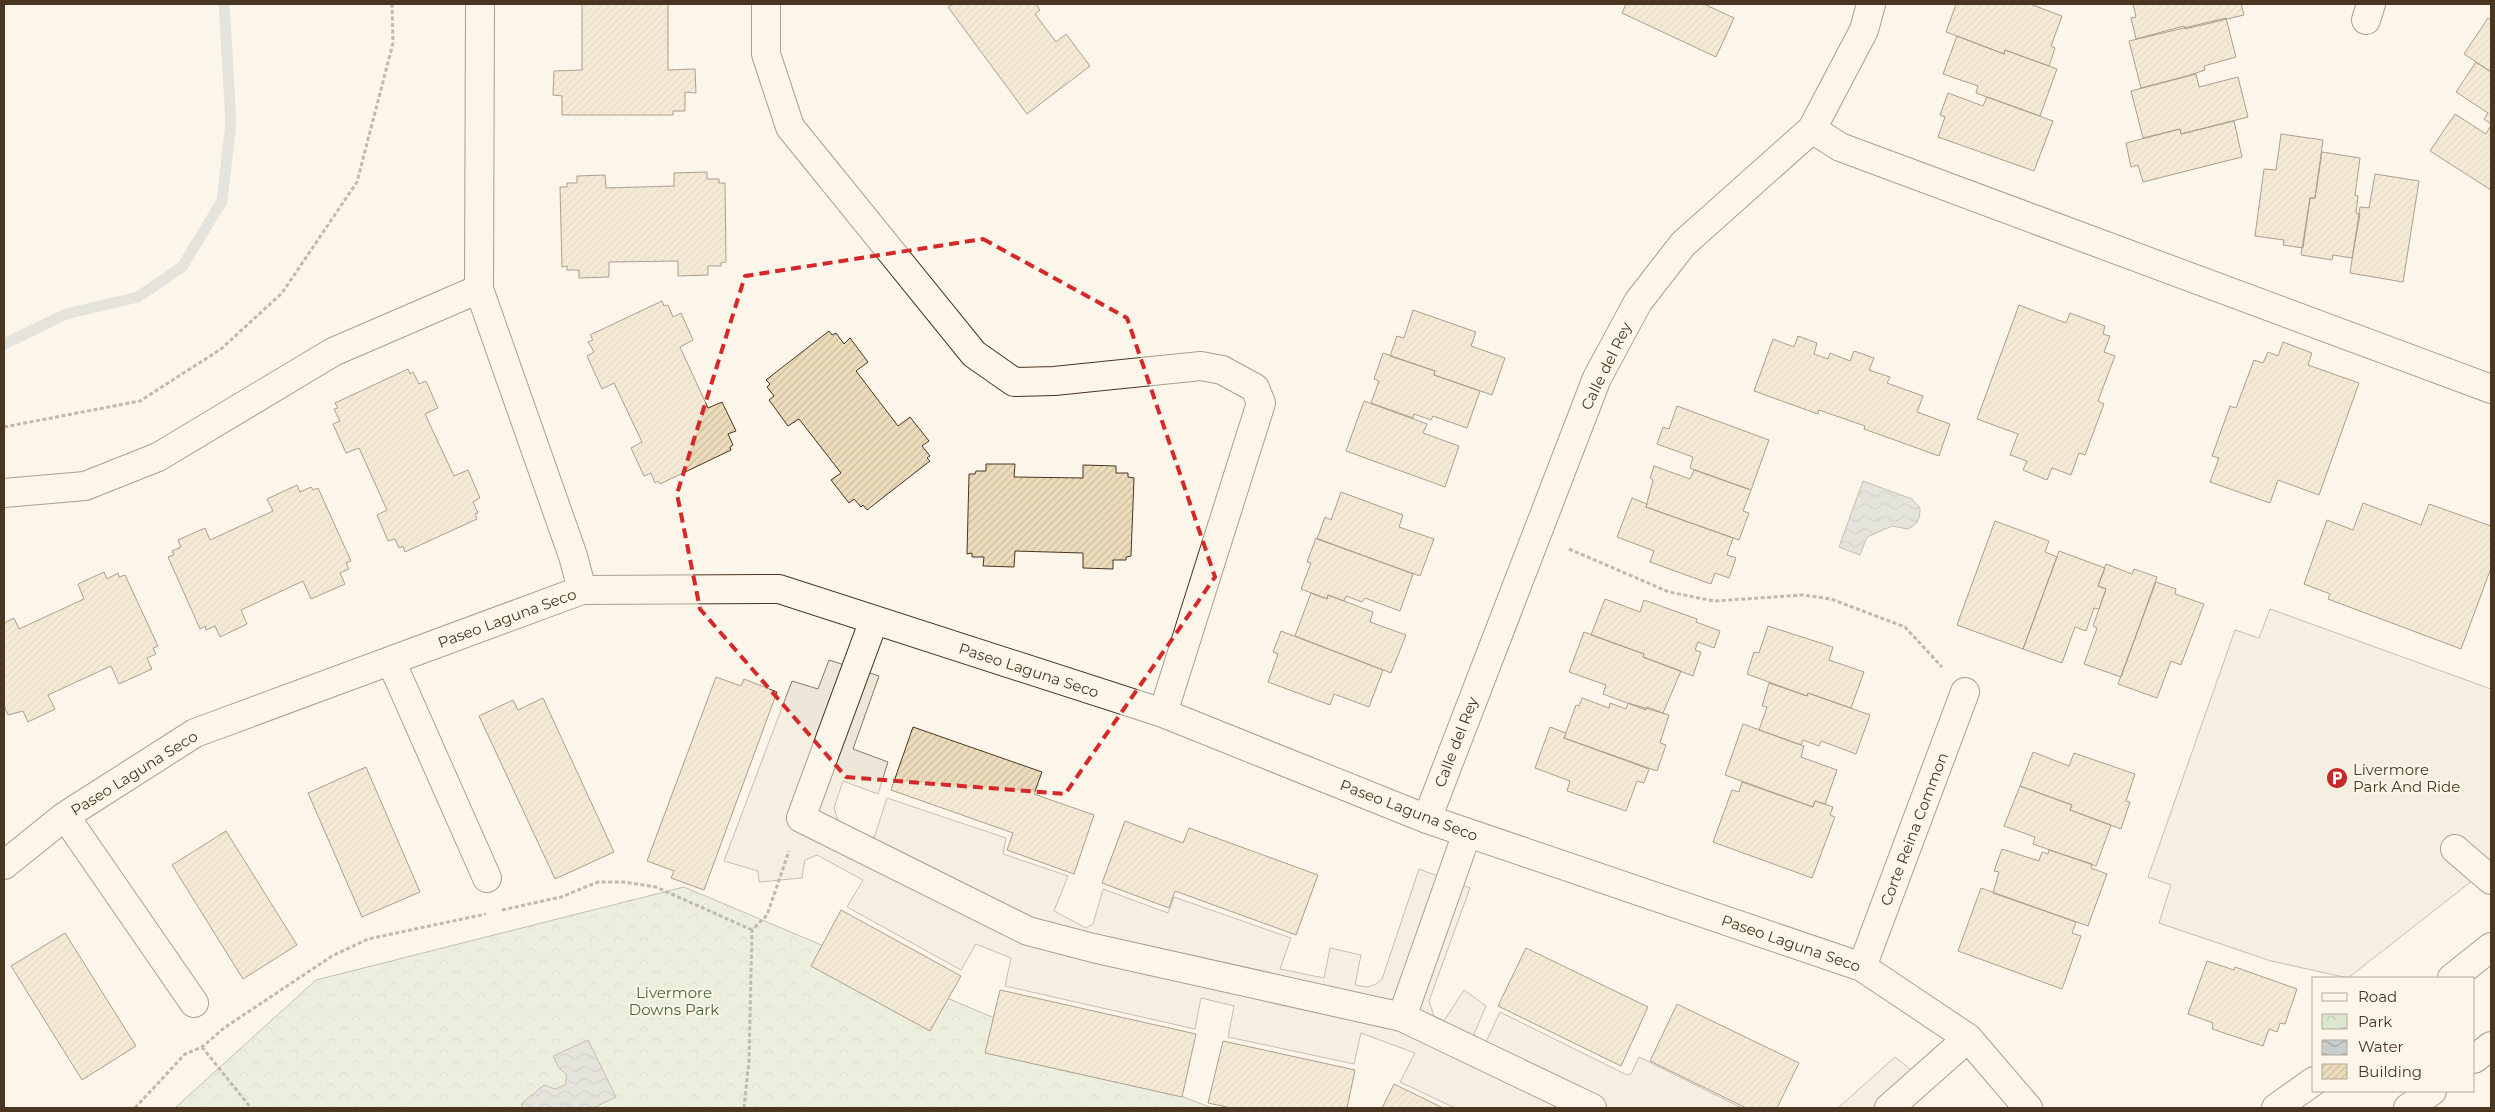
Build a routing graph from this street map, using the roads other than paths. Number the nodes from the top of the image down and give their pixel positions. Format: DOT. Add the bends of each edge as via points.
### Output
graph roads {
  1 [pos="480,4"];
  2 [pos="766,4"];
  3 [pos="1871,4"];
  4 [pos="1812,129"];
  5 [pos="479,290"];
  6 [pos="2491,389"];
  7 [pos="4,494"];
  8 [pos="582,590"];
  9 [pos="874,620"];
  10 [pos="390,661"];
  11 [pos="1965,692"];
  12 [pos="1163,713"];
  13 [pos="65,816"];
  14 [pos="1427,819"];
  15 [pos="1468,833"];
  16 [pos="2455,849"];
  17 [pos="4,865"];
  18 [pos="487,878"];
  19 [pos="2491,880"];
  20 [pos="2491,947"];
  21 [pos="1862,966"];
  22 [pos="2453,977"];
  23 [pos="194,1003"];
  24 [pos="1402,1017"];
  25 [pos="1968,1038"];
  26 [pos="2491,1046"];
  27 [pos="2475,1058"];
  28 [pos="2312,1082"];
  29 [pos="1592,1108"];
  30 [pos="1889,1108"];
  31 [pos="2028,1108"];
  32 [pos="2276,1108"];
  1 -- 5 [label="street"];
  2 -- 12 [label="street" via="766,54 790,127 974,354 1014,382 1201,366 1222,370 1255,388 1261,403"];
  3 -- 4 [label="street, Calle del Rey" via="1864,30"];
  4 -- 6 [label="street" via="1840,147"];
  4 -- 14 [label="street, Calle del Rey" via="1682,244 1638,302 1597,378"];
  5 -- 7 [label="street" via="333,352 158,457 85,486"];
  5 -- 8 [label="street" via="573,556"];
  8 -- 9 [label="street, Paseo Laguna Seco" via="779,589"];
  8 -- 10 [label="street, Paseo Laguna Seco"];
  9 -- 12 [label="street, Paseo Laguna Seco"];
  9 -- 24 [label="street" via="802,818 1028,931"];
  10 -- 13 [label="street, Paseo Laguna Seco" via="195,733"];
  10 -- 18 [label="street"];
  11 -- 21 [label="street, Corte Reina Common"];
  12 -- 14 [label="street, Paseo Laguna Seco"];
  13 -- 17 [label="street, Paseo Laguna Seco"];
  13 -- 23 [label="street"];
  14 -- 15 [label="street, Paseo Laguna Seco"];
  15 -- 21 [label="street, Paseo Laguna Seco"];
  15 -- 24 [label="street"];
  16 -- 19 [label="street"];
  20 -- 22 [label="street"];
  21 -- 25 [label="street, Paseo Laguna Seco"];
  24 -- 29 [label="street"];
  25 -- 30 [label="street"];
  25 -- 31 [label="street, Paseo Laguna Seco"];
  26 -- 27 [label="street"];
  28 -- 32 [label="street"];
}
